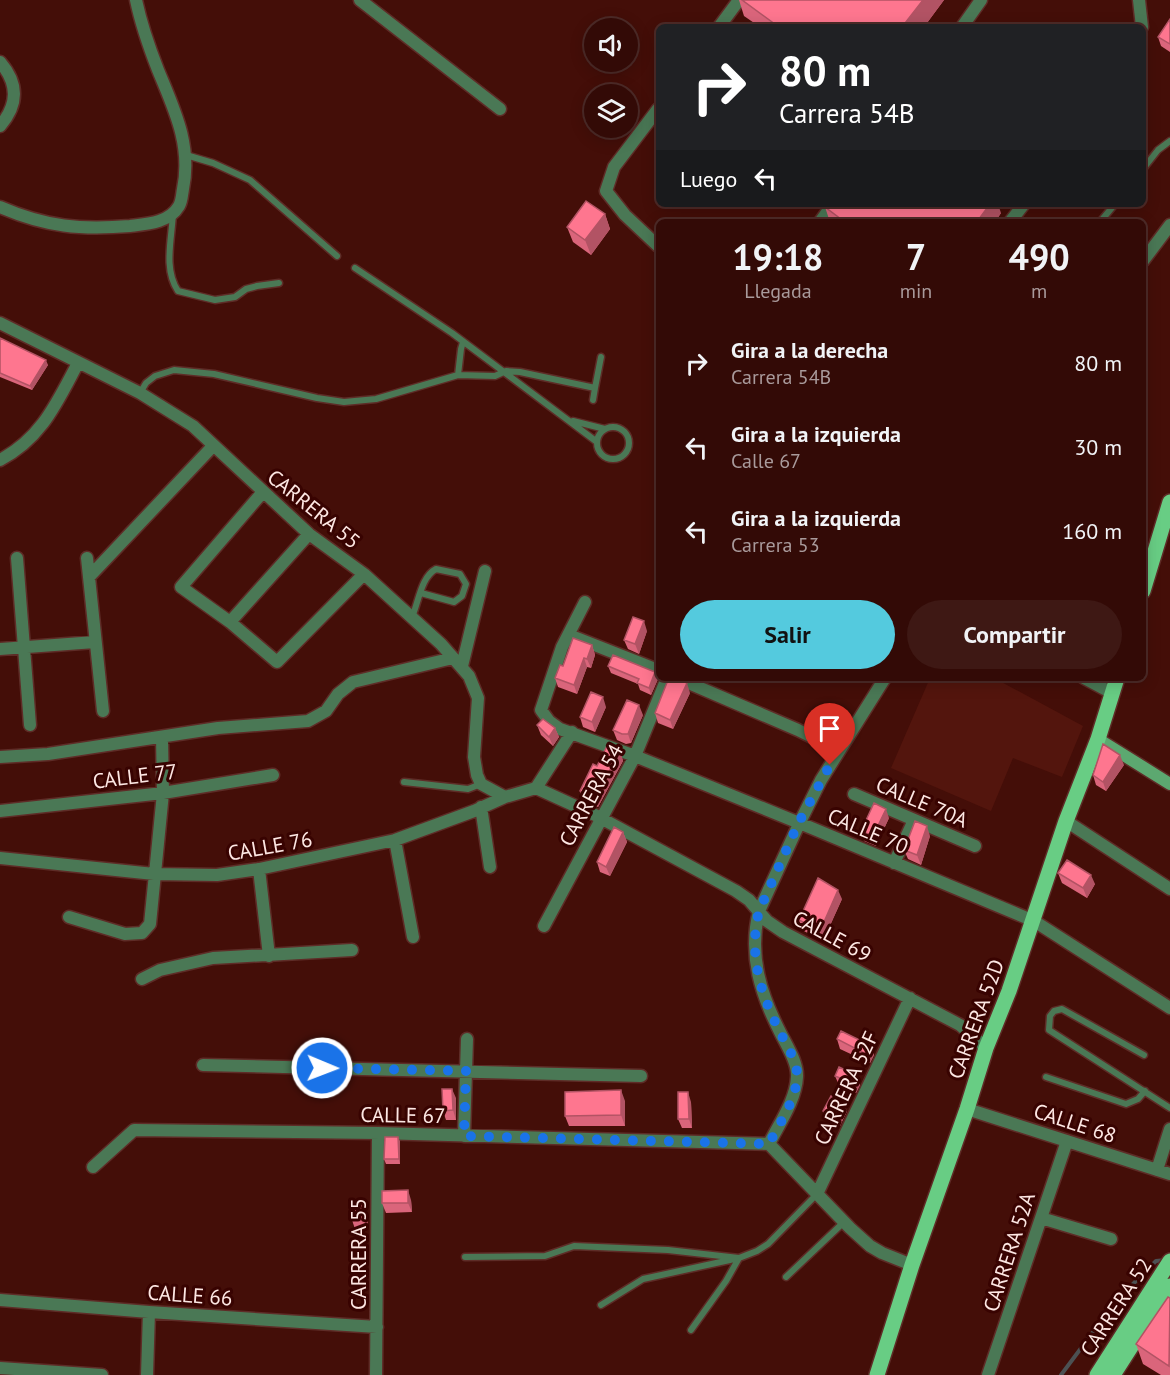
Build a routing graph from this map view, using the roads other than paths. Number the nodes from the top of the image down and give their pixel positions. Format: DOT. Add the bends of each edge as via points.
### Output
graph roads {
  1 [pos="136,0"];
  2 [pos="360,0"];
  3 [pos="739,0"];
  4 [pos="981,0"];
  5 [pos="1139,0"];
  6 [pos="721,24"];
  7 [pos="964,24"];
  8 [pos="1142,24"];
  9 [pos="0,62"];
  10 [pos="500,109"];
  11 [pos="656,112"];
  12 [pos="0,126"];
  13 [pos="1170,141"];
  14 [pos="186,155"];
  15 [pos="1146,165"];
  16 [pos="0,207"];
  17 [pos="1022,207"];
  18 [pos="1112,207"];
  19 [pos="173,212"];
  20 [pos="1012,219"];
  21 [pos="1102,219"];
  22 [pos="1170,225"];
  23 [pos="656,244"];
  24 [pos="337,256"];
  25 [pos="1146,257"];
  26 [pos="355,268"];
  27 [pos="279,283"];
  28 [pos="0,323"];
  29 [pos="464,342"];
  30 [pos="601,357"];
  31 [pos="78,363"];
  32 [pos="503,372"];
  33 [pos="458,375"];
  34 [pos="595,387"];
  35 [pos="140,393"];
  36 [pos="593,400"];
  37 [pos="570,420"];
  38 [pos="605,429"];
  39 [pos="597,442"];
  40 [pos="213,446"];
  41 [pos="0,460"];
  42 [pos="262,493"];
  43 [pos="1170,502"];
  44 [pos="309,534"];
  45 [pos="17,558"];
  46 [pos="87,558"];
  47 [pos="485,571"];
  48 [pos="364,574"];
  49 [pos="89,577"];
  50 [pos="1146,581"];
  51 [pos="421,593"];
  52 [pos="585,602"];
  53 [pos="412,617"];
  54 [pos="230,622"];
  55 [pos="569,635"];
  56 [pos="96,642"];
  57 [pos="24,647"];
  58 [pos="0,649"];
  59 [pos="457,662"];
  60 [pos="656,669"];
  61 [pos="666,681"];
  62 [pos="684,681"];
  63 [pos="883,681"];
  64 [pos="1097,681"];
  65 [pos="1114,685"];
  66 [pos="103,711"];
  67 [pos="30,725"];
  68 [pos="573,732"];
  69 [pos="162,737"];
  70 [pos="1098,739"];
  71 [pos="838,750"];
  72 [pos="634,756"];
  73 [pos="0,757"];
  74 [pos="273,775"];
  75 [pos="404,782"];
  76 [pos="481,784"];
  77 [pos="1170,784"];
  78 [pos="536,788"];
  79 [pos="163,793"];
  80 [pos="854,794"];
  81 [pos="506,797"];
  82 [pos="481,807"];
  83 [pos="0,811"];
  84 [pos="600,820"];
  85 [pos="914,820"];
  86 [pos="1066,821"];
  87 [pos="798,824"];
  88 [pos="395,840"];
  89 [pos="975,846"];
  90 [pos="0,858"];
  91 [pos="894,863"];
  92 [pos="490,867"];
  93 [pos="259,869"];
  94 [pos="154,874"];
  95 [pos="1170,889"];
  96 [pos="759,911"];
  97 [pos="69,917"];
  98 [pos="1034,921"];
  99 [pos="544,926"];
  100 [pos="413,937"];
  101 [pos="352,950"];
  102 [pos="269,956"];
  103 [pos="142,980"];
  104 [pos="910,998"];
  105 [pos="1170,1008"];
  106 [pos="467,1039"];
  107 [pos="986,1048"];
  108 [pos="1144,1055"];
  109 [pos="203,1065"];
  110 [pos="466,1071"];
  111 [pos="641,1076"];
  112 [pos="1046,1077"];
  113 [pos="1145,1091"];
  114 [pos="1170,1108"];
  115 [pos="968,1109"];
  116 [pos="1170,1129"];
  117 [pos="378,1133"];
  118 [pos="464,1136"];
  119 [pos="1067,1141"];
  120 [pos="769,1144"];
  121 [pos="93,1167"];
  122 [pos="1156,1170"];
  123 [pos="1170,1174"];
  124 [pos="817,1194"];
  125 [pos="1041,1218"];
  126 [pos="844,1222"];
  127 [pos="1111,1239"];
  128 [pos="465,1257"];
  129 [pos="739,1258"];
  130 [pos="1170,1261"];
  131 [pos="912,1265"];
  132 [pos="786,1277"];
  133 [pos="1164,1282"];
  134 [pos="0,1299"];
  135 [pos="602,1305"];
  136 [pos="148,1312"];
  137 [pos="377,1327"];
  138 [pos="691,1330"];
  139 [pos="0,1368"];
  140 [pos="1117,1374"];
  141 [pos="102,1375"];
  142 [pos="147,1375"];
  143 [pos="376,1375"];
  144 [pos="878,1375"];
  145 [pos="988,1375"];
  146 [pos="1097,1375"];
  1 -- 14 [label="street" via="178,116"];
  2 -- 10 [label="street"];
  3 -- 6 [label="street"];
  4 -- 7 [label="street"];
  5 -- 8 [label="street"];
  9 -- 12 [label="street" via="12,82 14,98 11,112"];
  11 -- 23 [label="street" via="614,167 606,191"];
  13 -- 15 [label="lane"];
  14 -- 19 [label="street" via="183,194"];
  14 -- 24 [label="lane" via="250,180"];
  16 -- 19 [label="street" via="44,223 81,229 152,224"];
  17 -- 20 [label="street"];
  18 -- 21 [label="lane"];
  19 -- 27 [label="lane" via="170,266 171,281 178,291 215,300"];
  22 -- 25 [label="street"];
  26 -- 29 [label="lane"];
  28 -- 31 [label="street, CARRERA 55"];
  29 -- 32 [label="lane"];
  29 -- 33 [label="lane"];
  30 -- 34 [label="lane"];
  31 -- 35 [label="street, CARRERA 55"];
  31 -- 41 [label="street" via="50,416 16,452"];
  32 -- 33 [label="lane" via="495,376"];
  32 -- 34 [label="lane"];
  32 -- 37 [label="lane"];
  33 -- 35 [label="lane" via="376,399 344,402 214,374 174,370 155,376"];
  34 -- 36 [label="lane"];
  35 -- 40 [label="street, CARRERA 55" via="193,426"];
  37 -- 38 [label="lane"];
  37 -- 39 [label="lane"];
  38 -- 39 [label="lane"];
  38 -- 39 [label="lane" via="617,427 627,434 628,451 620,458 609,459 600,452"];
  40 -- 42 [label="street, CARRERA 55"];
  40 -- 49 [label="street"];
  42 -- 44 [label="street, CARRERA 55"];
  42 -- 54 [label="street" via="180,587"];
  43 -- 50 [label="main road"];
  44 -- 48 [label="street, CARRERA 55"];
  44 -- 54 [label="street"];
  45 -- 57 [label="street"];
  46 -- 49 [label="street"];
  47 -- 59 [label="street"];
  48 -- 53 [label="street, CARRERA 55"];
  48 -- 54 [label="street" via="277,662"];
  49 -- 56 [label="street"];
  51 -- 51 [label="lane" via="426,576 436,569 460,574 466,584 462,596 454,602"];
  51 -- 53 [label="lane"];
  52 -- 55 [label="street"];
  53 -- 59 [label="street, CARRERA 55"];
  55 -- 60 [label="street"];
  55 -- 68 [label="street, CALLE 70" via="541,711 560,729"];
  56 -- 57 [label="street"];
  56 -- 66 [label="street"];
  57 -- 58 [label="street"];
  57 -- 67 [label="street"];
  59 -- 69 [label="street" via="353,682 326,711 308,721"];
  59 -- 76 [label="street, CARRERA 55" via="469,676 478,698 474,757"];
  61 -- 72 [label="street, CARRERA 54"];
  62 -- 71 [label="street"];
  63 -- 71 [label="street"];
  64 -- 65 [label="street"];
  65 -- 70 [label="main road, CARRERA 52D"];
  68 -- 72 [label="street, CALLE 70"];
  68 -- 78 [label="street"];
  69 -- 73 [label="street"];
  69 -- 79 [label="street"];
  70 -- 77 [label="street"];
  70 -- 86 [label="main road, CARRERA 52D"];
  71 -- 87 [label="street"];
  72 -- 84 [label="street, CARRERA 54"];
  72 -- 87 [label="street, CALLE 70"];
  74 -- 79 [label="street, CALLE 77"];
  75 -- 76 [label="lane" via="468,789"];
  76 -- 81 [label="street"];
  78 -- 81 [label="street, CALLE 76"];
  78 -- 84 [label="street, CALLE 69"];
  79 -- 83 [label="street, CALLE 77"];
  79 -- 94 [label="street"];
  80 -- 85 [label="street, CALLE 70A"];
  81 -- 82 [label="street, CALLE 76"];
  82 -- 88 [label="street, CALLE 76"];
  82 -- 92 [label="street"];
  84 -- 96 [label="street, CALLE 69" via="736,891"];
  84 -- 99 [label="street, CARRERA 54"];
  85 -- 89 [label="street, CALLE 70A"];
  85 -- 91 [label="street"];
  86 -- 95 [label="street"];
  86 -- 98 [label="main road, CARRERA 52D"];
  87 -- 91 [label="street, CALLE 70"];
  87 -- 96 [label="street"];
  88 -- 93 [label="street, CALLE 76"];
  88 -- 100 [label="street"];
  90 -- 94 [label="street, CALLE 76"];
  91 -- 98 [label="street, CALLE 70"];
  93 -- 94 [label="street, CALLE 76" via="217,875"];
  93 -- 102 [label="street"];
  94 -- 97 [label="street" via="150,924 142,933 125,934"];
  96 -- 104 [label="street, CALLE 69" via="783,932"];
  96 -- 120 [label="street" via="754,935 755,962 765,1003 797,1075 793,1095"];
  98 -- 105 [label="street, CALLE 70"];
  98 -- 107 [label="main road, CARRERA 52D"];
  101 -- 102 [label="street"];
  102 -- 103 [label="street" via="191,962 160,970"];
  104 -- 107 [label="street, CALLE 69" via="960,1025"];
  104 -- 124 [label="street, CARRERA 52F"];
  106 -- 110 [label="street"];
  107 -- 115 [label="main road, CARRERA 52D"];
  108 -- 113 [label="lane" via="1062,1009 1050,1016 1049,1030"];
  109 -- 110 [label="street"];
  110 -- 111 [label="street"];
  110 -- 118 [label="street"];
  112 -- 113 [label="lane" via="1126,1104"];
  113 -- 114 [label="lane"];
  115 -- 119 [label="street, CALLE 68"];
  115 -- 131 [label="main road, CARRERA 52D"];
  116 -- 122 [label="street"];
  117 -- 118 [label="street, CALLE 67"];
  117 -- 121 [label="street, CALLE 67" via="134,1130"];
  117 -- 137 [label="street, CARRERA 55"];
  118 -- 120 [label="street, CALLE 67"];
  119 -- 122 [label="street, CALLE 68"];
  119 -- 125 [label="street, CARRERA 52A"];
  120 -- 124 [label="street"];
  122 -- 123 [label="street, CALLE 68"];
  124 -- 126 [label="street"];
  124 -- 129 [label="lane" via="768,1244"];
  125 -- 127 [label="street"];
  125 -- 145 [label="street, CARRERA 52A"];
  126 -- 131 [label="street" via="870,1246"];
  126 -- 132 [label="lane"];
  128 -- 129 [label="lane" via="545,1256 574,1246"];
  129 -- 135 [label="lane" via="643,1279"];
  129 -- 138 [label="lane"];
  130 -- 133 [label="main road, CARRERA 52"];
  131 -- 144 [label="main road, CARRERA 52D"];
  133 -- 140 [label="main road, CARRERA 52"];
  133 -- 146 [label="main road, CARRERA 52"];
  134 -- 136 [label="street, CALLE 66"];
  136 -- 137 [label="street, CALLE 66"];
  136 -- 142 [label="street"];
  137 -- 143 [label="street, CARRERA 55"];
  139 -- 141 [label="street"];
}
